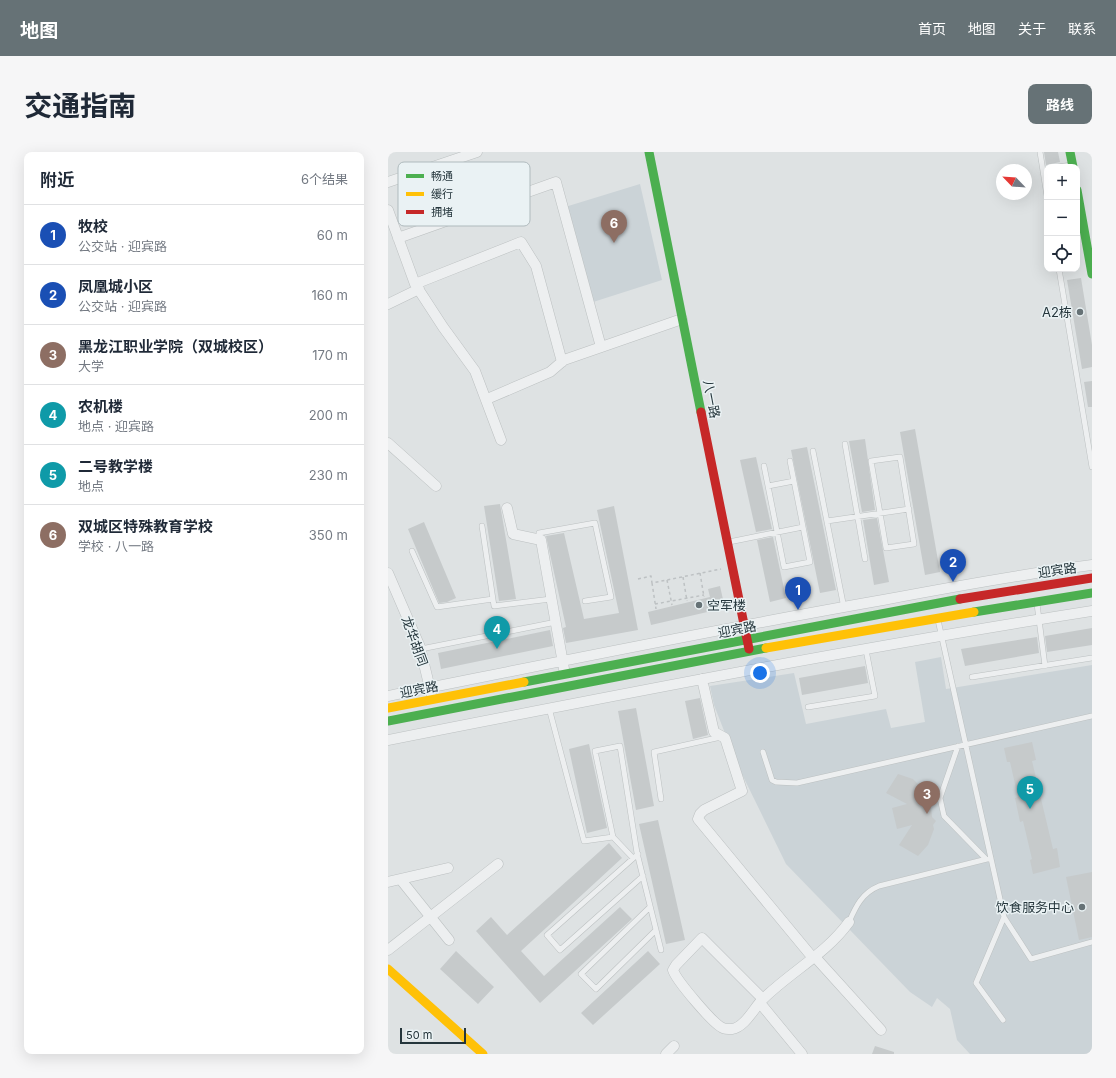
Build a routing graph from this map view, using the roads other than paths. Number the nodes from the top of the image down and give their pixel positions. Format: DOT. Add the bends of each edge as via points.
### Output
graph roads {
  1 [pos="477,152"];
  2 [pos="649,152"];
  3 [pos="1040,152"];
  4 [pos="1070,152"];
  5 [pos="447,162"];
  6 [pos="1073,164"];
  7 [pos="1044,166"];
  8 [pos="398,179"];
  9 [pos="388,182"];
  10 [pos="530,191"];
  11 [pos="1079,200"];
  12 [pos="388,210"];
  13 [pos="432,226"];
  14 [pos="398,238"];
  15 [pos="1060,272"];
  16 [pos="1092,274"];
  17 [pos="417,286"];
  18 [pos="388,304"];
  19 [pos="682,319"];
  20 [pos="601,347"];
  21 [pos="562,362"];
  22 [pos="486,399"];
  23 [pos="501,440"];
  24 [pos="388,443"];
  25 [pos="845,444"];
  26 [pos="813,451"];
  27 [pos="790,461"];
  28 [pos="764,466"];
  29 [pos="1092,467"];
  30 [pos="794,481"];
  31 [pos="436,486"];
  32 [pos="768,486"];
  33 [pos="507,508"];
  34 [pos="909,509"];
  35 [pos="880,513"];
  36 [pos="858,516"];
  37 [pos="827,521"];
  38 [pos="482,526"];
  39 [pos="803,527"];
  40 [pos="777,532"];
  41 [pos="540,540"];
  42 [pos="728,542"];
  43 [pos="412,551"];
  44 [pos="865,559"];
  45 [pos="1092,565"];
  46 [pos="388,573"];
  47 [pos="1092,578"];
  48 [pos="1092,593"];
  49 [pos="493,599"];
  50 [pos="551,599"];
  51 [pos="585,601"];
  52 [pos="1037,601"];
  53 [pos="843,607"];
  54 [pos="1092,611"];
  55 [pos="938,618"];
  56 [pos="1039,619"];
  57 [pos="848,621"];
  58 [pos="556,622"];
  59 [pos="744,624"];
  60 [pos="941,636"];
  61 [pos="748,640"];
  62 [pos="421,649"];
  63 [pos="866,650"];
  64 [pos="750,651"];
  65 [pos="1092,658"];
  66 [pos="562,662"];
  67 [pos="1045,666"];
  68 [pos="565,674"];
  69 [pos="972,677"];
  70 [pos="702,679"];
  71 [pos="430,687"];
  72 [pos="388,696"];
  73 [pos="433,699"];
  74 [pos="808,706"];
  75 [pos="388,708"];
  76 [pos="549,708"];
  77 [pos="436,712"];
  78 [pos="1092,716"];
  79 [pos="388,721"];
  80 [pos="722,737"];
  81 [pos="388,740"];
  82 [pos="966,744"];
  83 [pos="958,746"];
  84 [pos="763,752"];
  85 [pos="661,799"];
  86 [pos="613,837"];
  87 [pos="636,856"];
  88 [pos="988,858"];
  89 [pos="498,864"];
  90 [pos="448,868"];
  91 [pos="643,876"];
  92 [pos="401,880"];
  93 [pos="388,882"];
  94 [pos="650,907"];
  95 [pos="430,917"];
  96 [pos="1004,917"];
  97 [pos="849,922"];
  98 [pos="656,930"];
  99 [pos="449,940"];
  100 [pos="1092,942"];
  101 [pos="388,950"];
  102 [pos="661,950"];
  103 [pos="814,957"];
  104 [pos="388,969"];
  105 [pos="761,1001"];
  106 [pos="1003,1020"];
  107 [pos="881,1030"];
  108 [pos="674,1046"];
  109 [pos="483,1054"];
  110 [pos="666,1054"];
  111 [pos="802,1054"];
  1 -- 5 [label="street"];
  2 -- 19 [label="main road, 八一路"];
  3 -- 7 [label="lane"];
  4 -- 6 [label="main road"];
  8 -- 9 [label="street"];
  10 -- 20 [label="street" via="556,182"];
  11 -- 16 [label="main road"];
  12 -- 14 [label="street"];
  13 -- 14 [label="street"];
  14 -- 17 [label="street"];
  15 -- 29 [label="lane"];
  17 -- 18 [label="street"];
  17 -- 21 [label="street" via="520,242 536,266"];
  17 -- 22 [label="street" via="475,371"];
  19 -- 20 [label="street"];
  19 -- 42 [label="main road, 八一路"];
  20 -- 21 [label="street"];
  21 -- 22 [label="street" via="550,372"];
  22 -- 23 [label="street"];
  24 -- 31 [label="street"];
  25 -- 36 [label="lane"];
  26 -- 37 [label="lane"];
  27 -- 30 [label="lane"];
  28 -- 32 [label="lane"];
  30 -- 32 [label="lane"];
  30 -- 39 [label="lane"];
  32 -- 40 [label="lane"];
  33 -- 41 [label="street" via="513,534"];
  34 -- 35 [label="lane"];
  34 -- 35 [label="lane" via="914,544 886,548"];
  34 -- 35 [label="lane" via="900,457 871,462"];
  35 -- 36 [label="lane"];
  36 -- 37 [label="lane"];
  36 -- 44 [label="lane"];
  37 -- 53 [label="lane"];
  38 -- 49 [label="lane"];
  39 -- 40 [label="lane"];
  39 -- 40 [label="lane" via="810,562 784,567"];
  40 -- 42 [label="lane"];
  41 -- 50 [label="street"];
  41 -- 51 [label="lane" via="539,533 595,523 611,597"];
  42 -- 59 [label="main road, 八一路"];
  43 -- 49 [label="lane" via="437,607"];
  45 -- 53 [label="street" via="1032,573"];
  46 -- 62 [label="street, 龙华胡同"];
  47 -- 57 [label="main road, 迎宾路" via="1018,589"];
  48 -- 52 [label="main road, 迎宾路"];
  49 -- 50 [label="lane" via="494,606"];
  50 -- 58 [label="street"];
  52 -- 55 [label="main road, 迎宾路"];
  52 -- 56 [label="lane"];
  53 -- 57 [label="lane"];
  53 -- 59 [label="street"];
  54 -- 56 [label="street"];
  55 -- 60 [label="lane"];
  55 -- 64 [label="main road, 迎宾路"];
  56 -- 60 [label="street"];
  56 -- 67 [label="lane"];
  57 -- 61 [label="main road, 迎宾路"];
  58 -- 62 [label="lane"];
  58 -- 66 [label="street"];
  59 -- 61 [label="main road, 八一路"];
  59 -- 66 [label="street"];
  60 -- 63 [label="street"];
  60 -- 82 [label="lane"];
  61 -- 64 [label="main road, 八一路"];
  61 -- 68 [label="main road, 迎宾路"];
  62 -- 71 [label="street, 龙华胡同"];
  63 -- 70 [label="street"];
  63 -- 74 [label="lane" via="875,696"];
  64 -- 77 [label="main road, 迎宾路"];
  65 -- 67 [label="lane"];
  66 -- 68 [label="street"];
  66 -- 71 [label="street"];
  67 -- 69 [label="lane"];
  68 -- 73 [label="main road, 迎宾路"];
  70 -- 76 [label="street"];
  70 -- 80 [label="street" via="714,732"];
  71 -- 72 [label="street"];
  71 -- 73 [label="street, 龙华胡同"];
  73 -- 75 [label="main road, 迎宾路"];
  73 -- 77 [label="street, 龙华胡同"];
  76 -- 81 [label="street"];
  76 -- 86 [label="lane" via="584,841"];
  77 -- 79 [label="main road, 迎宾路"];
  78 -- 82 [label="lane"];
  80 -- 85 [label="lane" via="654,752"];
  80 -- 103 [label="street" via="725,738 742,791 704,810 698,819"];
  82 -- 83 [label="lane"];
  82 -- 88 [label="lane"];
  83 -- 84 [label="lane" via="787,783 772,780"];
  83 -- 88 [label="lane" via="940,798 944,816"];
  86 -- 87 [label="lane"];
  86 -- 87 [label="lane" via="595,751 620,746"];
  87 -- 91 [label="lane"];
  87 -- 91 [label="lane" via="547,935 560,950"];
  88 -- 96 [label="lane"];
  88 -- 97 [label="lane" via="868,890 861,897"];
  89 -- 95 [label="street"];
  90 -- 92 [label="street"];
  91 -- 94 [label="lane"];
  92 -- 93 [label="street"];
  92 -- 95 [label="street"];
  94 -- 98 [label="lane"];
  94 -- 98 [label="lane" via="581,974 596,989"];
  95 -- 99 [label="street"];
  95 -- 101 [label="street"];
  96 -- 100 [label="lane" via="1031,958"];
  96 -- 106 [label="lane" via="976,983"];
  97 -- 103 [label="street" via="838,938"];
  98 -- 102 [label="lane"];
  103 -- 105 [label="street"];
  103 -- 107 [label="street"];
  104 -- 109 [label="main road"];
  105 -- 105 [label="street" via="739,1026 731,1029 722,1028 680,984 673,970 702,938"];
  105 -- 111 [label="street"];
  108 -- 110 [label="street"];
}
